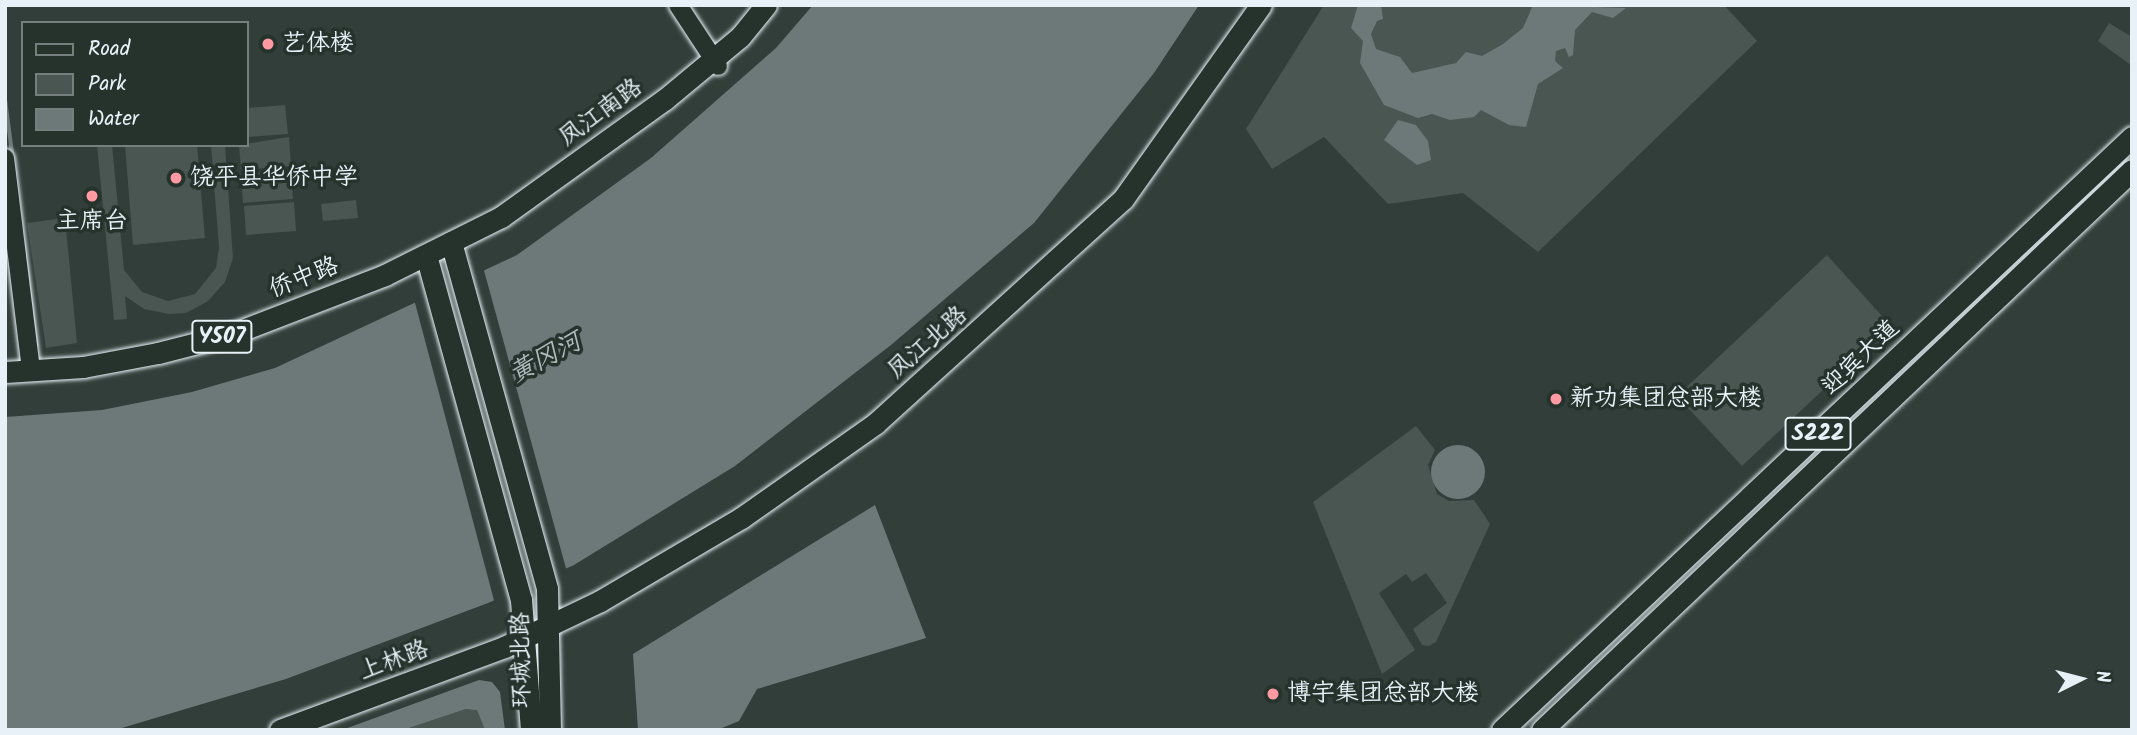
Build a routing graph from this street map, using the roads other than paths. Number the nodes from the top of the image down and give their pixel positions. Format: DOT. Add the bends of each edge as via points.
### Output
graph roads {
  1 [pos="678,5"];
  2 [pos="766,5"];
  3 [pos="1261,5"];
  4 [pos="718,66"];
  5 [pos="2132,137"];
  6 [pos="5,158"];
  7 [pos="2132,170"];
  8 [pos="451,242"];
  9 [pos="426,255"];
  10 [pos="1956,303"];
  11 [pos="1973,321"];
  12 [pos="31,371"];
  13 [pos="5,372"];
  14 [pos="547,627"];
  15 [pos="525,638"];
  16 [pos="1528,709"];
  17 [pos="1543,729"];
  18 [pos="280,730"];
  19 [pos="531,730"];
  20 [pos="550,730"];
  21 [pos="1502,730"];
  1 -- 4 [label="street"];
  2 -- 8 [label="main road, 凤江南路 / Y507" via="740,37 664,100 501,217"];
  3 -- 14 [label="main road, 凤江北路" via="1123,199 876,423 741,518"];
  5 -- 10 [label="main road, 迎宾大道 / S222"];
  6 -- 12 [label="street"];
  7 -- 11 [label="main road, 迎宾大道 / S222"];
  8 -- 9 [label="main road, 侨中路 / Y507"];
  8 -- 14 [label="main road, 环城北路" via="547,588"];
  9 -- 12 [label="main road, 侨中路 / Y507" via="232,334 129,359"];
  9 -- 15 [label="main road, 环城北路" via="520,600"];
  10 -- 11 [label="main road"];
  10 -- 16 [label="main road, 迎宾大道 / S222"];
  11 -- 17 [label="main road, 迎宾大道 / S222"];
  12 -- 13 [label="main road, 侨中路 / Y507"];
  14 -- 15 [label="main road, 凤江北路"];
  14 -- 20 [label="main road, 环城北路"];
  15 -- 18 [label="main road, 上林路"];
  15 -- 19 [label="main road, 环城北路"];
  16 -- 17 [label="main road"];
  16 -- 21 [label="main road, 迎宾大道 / S222"];
}
